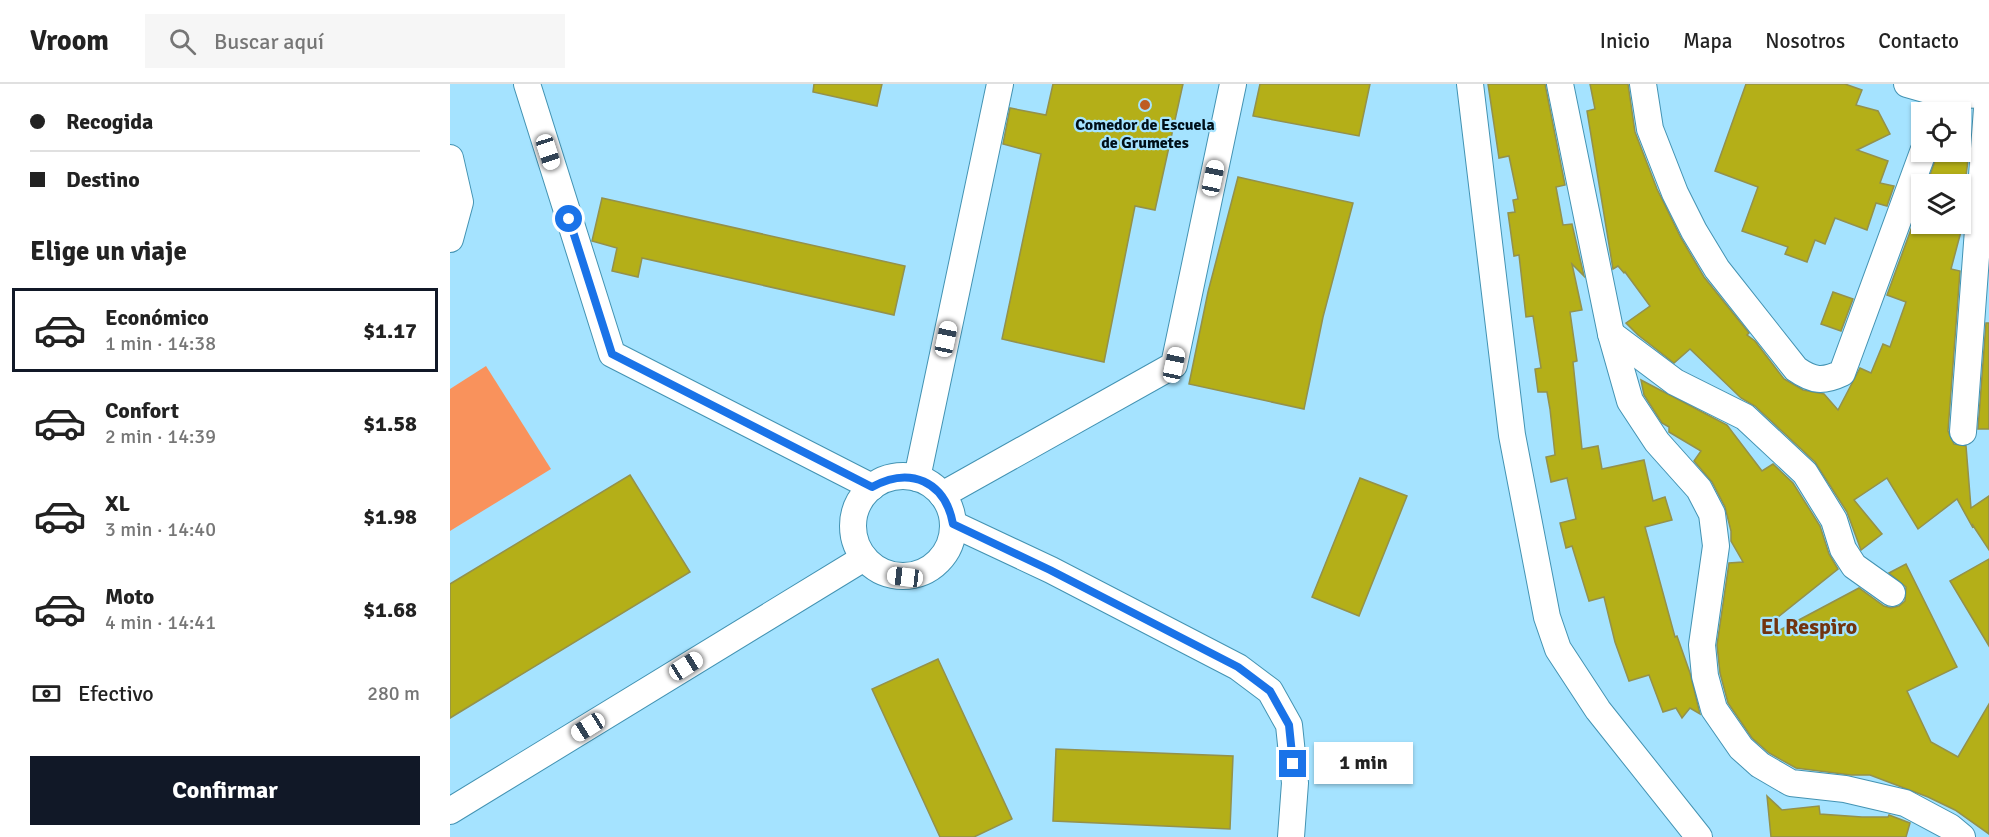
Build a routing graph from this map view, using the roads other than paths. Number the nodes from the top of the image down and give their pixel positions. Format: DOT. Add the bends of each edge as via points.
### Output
graph roads {
  1 [pos="527,84"];
  2 [pos="1000,84"];
  3 [pos="1233,84"];
  4 [pos="1470,84"];
  5 [pos="1560,84"];
  6 [pos="1643,84"];
  7 [pos="1907,84"];
  8 [pos="1987,92"];
  9 [pos="1937,102"];
  10 [pos="1943,102"];
  11 [pos="450,158"];
  12 [pos="1919,162"];
  13 [pos="450,239"];
  14 [pos="1611,334"];
  15 [pos="1963,432"];
  16 [pos="917,478"];
  17 [pos="872,487"];
  18 [pos="942,495"];
  19 [pos="953,524"];
  20 [pos="864,558"];
  21 [pos="1892,593"];
  22 [pos="450,811"];
  23 [pos="1291,837"];
  24 [pos="1700,837"];
  25 [pos="1962,837"];
  1 -- 17 [label="street" via="612,354"];
  2 -- 16 [label="street"];
  3 -- 18 [label="street" via="1174,365"];
  4 -- 24 [label="street" via="1512,435 1547,617 1558,649 1598,710"];
  5 -- 14 [label="street"];
  6 -- 12 [label="street" via="1650,129 1694,231 1717,269 1796,369 1811,379 1826,380 1842,373"];
  7 -- 9 [label="street"];
  8 -- 10 [label="street"];
  8 -- 15 [label="street"];
  11 -- 13 [label="street" via="460,202"];
  14 -- 21 [label="street" via="1675,382 1754,425 1806,473 1834,520 1843,549 1854,566"];
  14 -- 25 [label="street" via="1630,401 1657,442 1699,489 1713,513 1716,546 1702,645 1714,709 1731,735 1760,765 1791,783 1845,789 1905,803"];
  16 -- 17 [label="street" via="893,478"];
  16 -- 18 [label="street"];
  17 -- 20 [label="street" via="861,499 853,529"];
  18 -- 19 [label="street"];
  19 -- 20 [label="street" via="945,554 920,573 905,577 889,575"];
  19 -- 23 [label="street" via="1238,667 1270,691 1289,725 1295,783"];
  20 -- 22 [label="street"];
}
